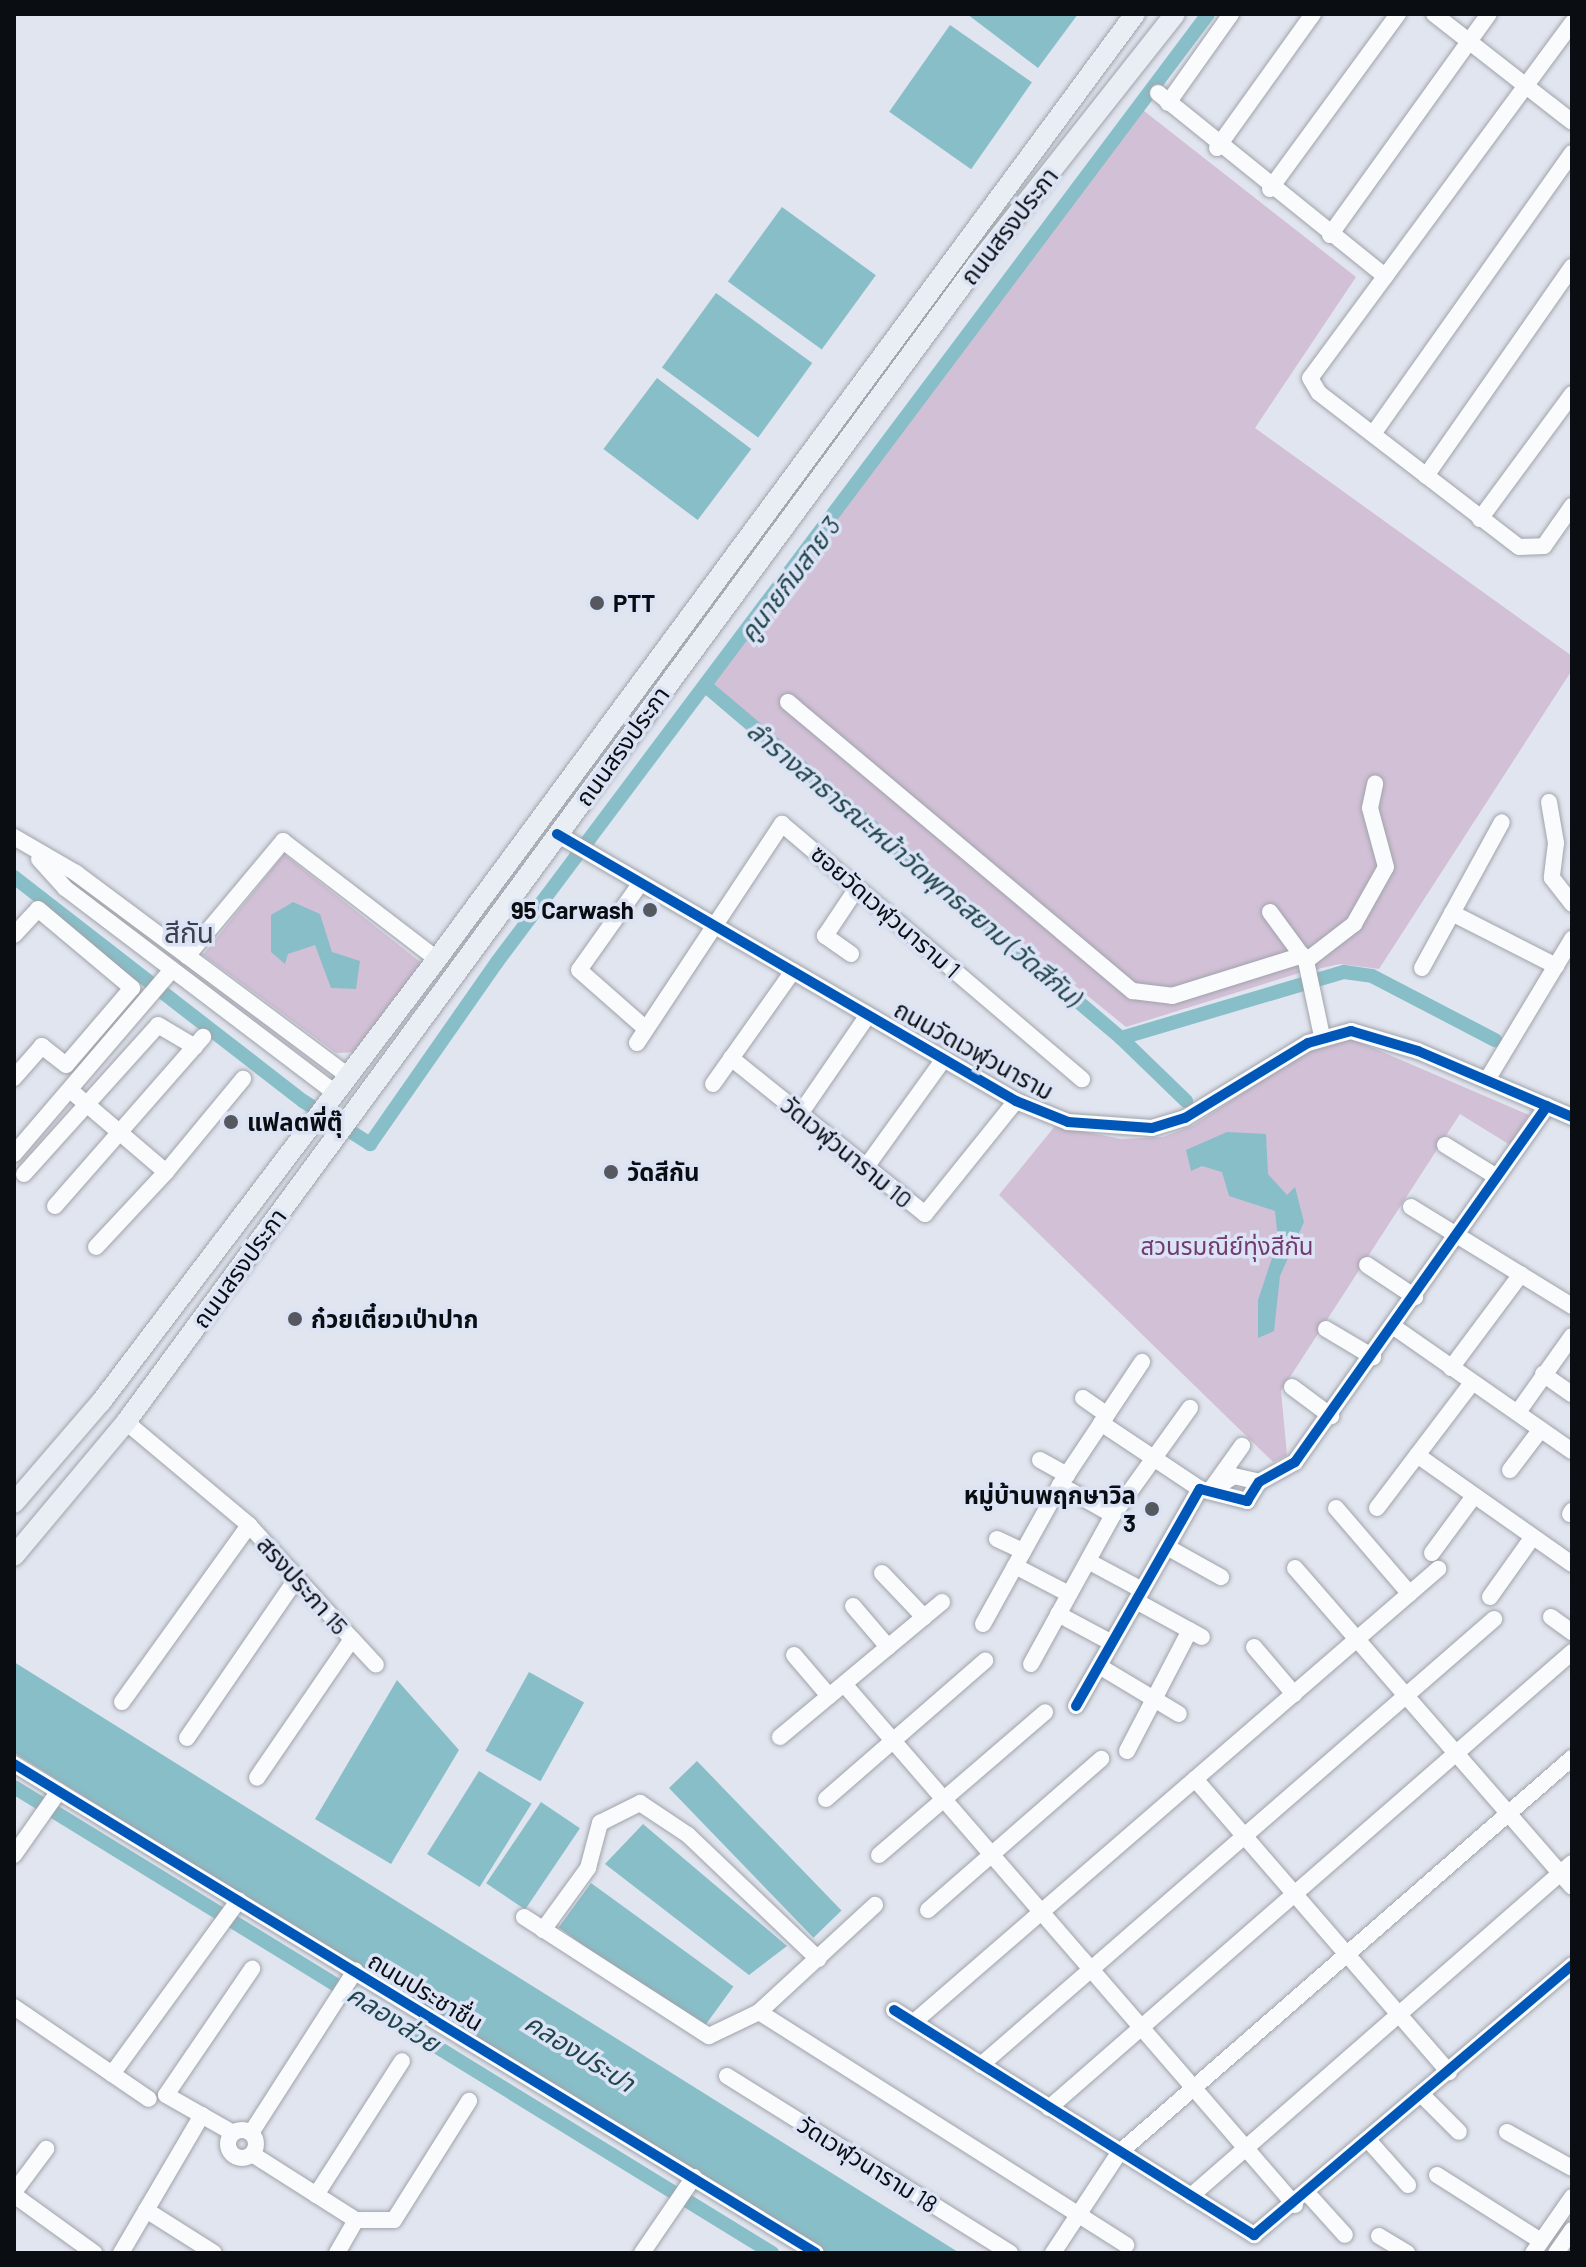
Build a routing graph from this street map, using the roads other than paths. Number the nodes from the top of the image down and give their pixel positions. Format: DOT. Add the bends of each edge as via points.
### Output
graph roads {
  1 [pos="1135,14"];
  2 [pos="1175,14"];
  3 [pos="1231,14"];
  4 [pos="1313,14"];
  5 [pos="1398,14"];
  6 [pos="1434,14"];
  7 [pos="1489,14"];
  8 [pos="1572,23"];
  9 [pos="1470,41"];
  10 [pos="1527,87"];
  11 [pos="1572,122"];
  12 [pos="1217,148"];
  13 [pos="1572,153"];
  14 [pos="1270,189"];
  15 [pos="1330,235"];
  16 [pos="955,250"];
  17 [pos="976,266"];
  18 [pos="1572,267"];
  19 [pos="1385,276"];
  20 [pos="1572,394"];
  21 [pos="1373,434"];
  22 [pos="1426,476"];
  23 [pos="1572,506"];
  24 [pos="1480,519"];
  25 [pos="788,702"];
  26 [pos="1375,784"];
  27 [pos="1549,802"];
  28 [pos="1502,822"];
  29 [pos="14,837"];
  30 [pos="564,838"];
  31 [pos="32,851"];
  32 [pos="640,884"];
  33 [pos="857,888"];
  34 [pos="1572,904"];
  35 [pos="1270,912"];
  36 [pos="1452,913"];
  37 [pos="714,926"];
  38 [pos="14,935"];
  39 [pos="1572,939"];
  40 [pos="851,954"];
  41 [pos="187,956"];
  42 [pos="437,959"];
  43 [pos="1306,961"];
  44 [pos="1556,966"];
  45 [pos="1422,968"];
  46 [pos="171,971"];
  47 [pos="793,971"];
  48 [pos="868,1015"];
  49 [pos="646,1029"];
  50 [pos="1322,1036"];
  51 [pos="637,1043"];
  52 [pos="731,1058"];
  53 [pos="20,1059"];
  54 [pos="944,1059"];
  55 [pos="348,1076"];
  56 [pos="14,1078"];
  57 [pos="243,1079"];
  58 [pos="1082,1079"];
  59 [pos="1487,1080"];
  60 [pos="713,1084"];
  61 [pos="70,1090"];
  62 [pos="367,1091"];
  63 [pos="330,1100"];
  64 [pos="1016,1101"];
  65 [pos="87,1104"];
  66 [pos="1547,1106"];
  67 [pos="351,1113"];
  68 [pos="800,1114"];
  69 [pos="1572,1117"];
  70 [pos="119,1132"];
  71 [pos="1445,1145"];
  72 [pos="14,1154"];
  73 [pos="866,1167"];
  74 [pos="166,1172"];
  75 [pos="24,1174"];
  76 [pos="1497,1177"];
  77 [pos="55,1206"];
  78 [pos="1411,1207"];
  79 [pos="1456,1235"];
  80 [pos="96,1247"];
  81 [pos="211,1258"];
  82 [pos="1367,1265"];
  83 [pos="235,1274"];
  84 [pos="1521,1274"];
  85 [pos="1415,1297"];
  86 [pos="1572,1306"];
  87 [pos="1394,1327"];
  88 [pos="1326,1329"];
  89 [pos="1572,1336"];
  90 [pos="1373,1357"];
  91 [pos="1142,1362"];
  92 [pos="1451,1368"];
  93 [pos="1543,1374"];
  94 [pos="1472,1383"];
  95 [pos="1292,1387"];
  96 [pos="1572,1394"];
  97 [pos="1083,1398"];
  98 [pos="1190,1408"];
  99 [pos="1518,1412"];
  100 [pos="1331,1416"];
  101 [pos="1104,1419"];
  102 [pos="126,1422"];
  103 [pos="1541,1429"];
  104 [pos="1242,1446"];
  105 [pos="1572,1451"];
  106 [pos="1417,1455"];
  107 [pos="1155,1456"];
  108 [pos="1040,1460"];
  109 [pos="1510,1470"];
  110 [pos="1063,1480"];
  111 [pos="1263,1480"];
  112 [pos="1209,1489"];
  113 [pos="1474,1496"];
  114 [pos="14,1503"];
  115 [pos="1336,1508"];
  116 [pos="1377,1508"];
  117 [pos="1113,1515"];
  118 [pos="249,1525"];
  119 [pos="1532,1538"];
  120 [pos="997,1539"];
  121 [pos="1167,1547"];
  122 [pos="1432,1553"];
  123 [pos="14,1556"];
  124 [pos="1019,1558"];
  125 [pos="1088,1561"];
  126 [pos="1572,1564"];
  127 [pos="1295,1568"];
  128 [pos="1438,1569"];
  129 [pos="882,1573"];
  130 [pos="1221,1577"];
  131 [pos="297,1578"];
  132 [pos="1069,1594"];
  133 [pos="1410,1594"];
  134 [pos="1139,1596"];
  135 [pos="1490,1597"];
  136 [pos="942,1602"];
  137 [pos="853,1606"];
  138 [pos="1058,1614"];
  139 [pos="924,1617"];
  140 [pos="1551,1617"];
  141 [pos="1494,1619"];
  142 [pos="983,1624"];
  143 [pos="1572,1632"];
  144 [pos="352,1639"];
  145 [pos="1357,1640"];
  146 [pos="1112,1643"];
  147 [pos="888,1647"];
  148 [pos="1254,1647"];
  149 [pos="1572,1652"];
  150 [pos="794,1655"];
  151 [pos="985,1661"];
  152 [pos="1031,1664"];
  153 [pos="376,1665"];
  154 [pos="1099,1666"];
  155 [pos="844,1684"];
  156 [pos="1294,1694"];
  157 [pos="1408,1695"];
  158 [pos="829,1696"];
  159 [pos="1160,1700"];
  160 [pos="122,1702"];
  161 [pos="1076,1706"];
  162 [pos="1045,1712"];
  163 [pos="1179,1714"];
  164 [pos="780,1737"];
  165 [pos="187,1738"];
  166 [pos="893,1741"];
  167 [pos="1127,1751"];
  168 [pos="1454,1754"];
  169 [pos="1572,1758"];
  170 [pos="1101,1759"];
  171 [pos="14,1764"];
  172 [pos="257,1778"];
  173 [pos="1195,1779"];
  174 [pos="826,1799"];
  175 [pos="944,1799"];
  176 [pos="53,1800"];
  177 [pos="1507,1815"];
  178 [pos="1245,1836"];
  179 [pos="993,1853"];
  180 [pos="14,1855"];
  181 [pos="879,1855"];
  182 [pos="1566,1869"];
  183 [pos="1572,1887"];
  184 [pos="1296,1895"];
  185 [pos="875,1905"];
  186 [pos="231,1910"];
  187 [pos="928,1910"];
  188 [pos="1041,1912"];
  189 [pos="524,1917"];
  190 [pos="543,1930"];
  191 [pos="1347,1954"];
  192 [pos="818,1959"];
  193 [pos="1572,1965"];
  194 [pos="252,1969"];
  195 [pos="1091,1969"];
  196 [pos="354,1974"];
  197 [pos="14,2007"];
  198 [pos="894,2010"];
  199 [pos="759,2012"];
  200 [pos="1399,2014"];
  201 [pos="914,2022"];
  202 [pos="1141,2028"];
  203 [pos="402,2061"];
  204 [pos="981,2065"];
  205 [pos="1449,2072"];
  206 [pos="112,2074"];
  207 [pos="727,2076"];
  208 [pos="1193,2087"];
  209 [pos="1422,2095"];
  210 [pos="149,2099"];
  211 [pos="469,2101"];
  212 [pos="1049,2108"];
  213 [pos="202,2115"];
  214 [pos="1459,2132"];
  215 [pos="1507,2132"];
  216 [pos="233,2133"];
  217 [pos="251,2133"];
  218 [pos="1369,2141"];
  219 [pos="1245,2147"];
  220 [pos="46,2149"];
  221 [pos="1119,2153"];
  222 [pos="252,2154"];
  223 [pos="1572,2168"];
  224 [pos="1437,2175"];
  225 [pos="694,2177"];
  226 [pos="1408,2185"];
  227 [pos="14,2194"];
  228 [pos="1308,2194"];
  229 [pos="316,2195"];
  230 [pos="1191,2196"];
  231 [pos="1572,2197"];
  232 [pos="1295,2205"];
  233 [pos="146,2210"];
  234 [pos="1078,2214"];
  235 [pos="356,2220"];
  236 [pos="1572,2230"];
  237 [pos="1345,2235"];
  238 [pos="1379,2236"];
  239 [pos="1126,2245"];
  240 [pos="1537,2247"];
  241 [pos="94,2253"];
  242 [pos="121,2253"];
  243 [pos="214,2253"];
  244 [pos="337,2253"];
  245 [pos="642,2253"];
  246 [pos="816,2253"];
  247 [pos="1010,2253"];
  248 [pos="1053,2253"];
  249 [pos="1407,2253"];
  250 [pos="1556,2253"];
  1 -- 16 [label="main road, ถนนสรงประภา"];
  2 -- 17 [label="main road, ถนนสรงประภา"];
  3 -- 12 [label="street" via="1163,98"];
  4 -- 12 [label="street"];
  5 -- 14 [label="street"];
  6 -- 9 [label="street"];
  7 -- 9 [label="street"];
  8 -- 10 [label="street"];
  9 -- 10 [label="street"];
  9 -- 15 [label="street"];
  10 -- 11 [label="street"];
  10 -- 19 [label="street"];
  12 -- 14 [label="street"];
  13 -- 21 [label="street"];
  14 -- 15 [label="street"];
  15 -- 19 [label="street"];
  16 -- 17 [label="main road"];
  16 -- 42 [label="main road, ถนนสรงประภา"];
  17 -- 30 [label="main road, ถนนสรงประภา"];
  18 -- 22 [label="street"];
  19 -- 21 [label="street" via="1310,378"];
  20 -- 24 [label="street"];
  21 -- 22 [label="street"];
  22 -- 24 [label="street"];
  23 -- 24 [label="street" via="1544,546 1531,552"];
  25 -- 43 [label="street" via="1133,991 1172,996"];
  26 -- 43 [label="street" via="1370,808 1386,867 1354,924"];
  27 -- 34 [label="street" via="1556,843 1552,878"];
  28 -- 36 [label="street"];
  29 -- 31 [label="street"];
  30 -- 32 [label="street, ถนนวัดเวฬุวนาราม"];
  30 -- 62 [label="main road, ถนนสรงประภา"];
  31 -- 41 [label="street" via="76,873"];
  31 -- 46 [label="street" via="65,888"];
  32 -- 37 [label="street, ถนนวัดเวฬุวนาราม"];
  32 -- 49 [label="street" via="579,970"];
  33 -- 37 [label="street, ซอยวัดเวฬุวนาราม 1" via="782,824"];
  33 -- 40 [label="street" via="825,936"];
  33 -- 58 [label="street, ซอยวัดเวฬุวนาราม 1"];
  35 -- 43 [label="street"];
  36 -- 44 [label="street"];
  36 -- 45 [label="street"];
  37 -- 47 [label="street, ถนนวัดเวฬุวนาราม"];
  37 -- 49 [label="street"];
  38 -- 53 [label="street" via="38,909 132,988 66,1065 42,1046"];
  39 -- 44 [label="street"];
  41 -- 42 [label="street" via="283,841"];
  41 -- 55 [label="street"];
  42 -- 55 [label="main road, ถนนสรงประภา"];
  43 -- 50 [label="street"];
  44 -- 59 [label="street"];
  46 -- 61 [label="street"];
  46 -- 63 [label="street"];
  47 -- 48 [label="street, ถนนวัดเวฬุวนาราม"];
  47 -- 52 [label="street"];
  48 -- 54 [label="street, ถนนวัดเวฬุวนาราม"];
  48 -- 68 [label="street"];
  49 -- 51 [label="street"];
  50 -- 59 [label="street" via="1378,1036"];
  50 -- 64 [label="street, ถนนวัดเวฬุวนาราม" via="1185,1118 1152,1128 1068,1122"];
  52 -- 60 [label="street"];
  52 -- 68 [label="street, วัดเวฬุวนาราม 10"];
  53 -- 56 [label="street"];
  54 -- 64 [label="street, ถนนวัดเวฬุวนาราม"];
  54 -- 73 [label="street"];
  55 -- 62 [label="main road"];
  55 -- 63 [label="main road, ถนนสรงประภา"];
  57 -- 74 [label="street"];
  59 -- 66 [label="street"];
  61 -- 65 [label="street"];
  61 -- 72 [label="street"];
  62 -- 67 [label="main road, ถนนสรงประภา"];
  63 -- 67 [label="main road"];
  63 -- 81 [label="main road, ถนนสรงประภา"];
  64 -- 73 [label="street, วัดเวฬุวนาราม 10" via="925,1214"];
  65 -- 70 [label="street"];
  65 -- 70 [label="street" via="158,1025 199,1042"];
  65 -- 75 [label="street"];
  66 -- 69 [label="street"];
  66 -- 76 [label="street"];
  67 -- 83 [label="main road, ถนนสรงประภา"];
  68 -- 73 [label="street, วัดเวฬุวนาราม 10"];
  70 -- 74 [label="street"];
  70 -- 77 [label="street"];
  71 -- 76 [label="street"];
  74 -- 80 [label="street"];
  76 -- 79 [label="street"];
  78 -- 79 [label="street"];
  79 -- 84 [label="street"];
  79 -- 85 [label="street"];
  81 -- 83 [label="main road"];
  81 -- 114 [label="main road, ถนนสรงประภา"];
  82 -- 85 [label="street"];
  83 -- 102 [label="main road, ถนนสรงประภา"];
  84 -- 86 [label="street"];
  84 -- 92 [label="street"];
  85 -- 87 [label="street"];
  87 -- 90 [label="street"];
  87 -- 92 [label="street"];
  88 -- 90 [label="street"];
  89 -- 93 [label="street"];
  90 -- 100 [label="street"];
  91 -- 101 [label="street"];
  92 -- 94 [label="street"];
  93 -- 96 [label="street"];
  93 -- 99 [label="street"];
  94 -- 99 [label="street"];
  94 -- 106 [label="street"];
  95 -- 100 [label="street"];
  97 -- 101 [label="street"];
  98 -- 107 [label="street"];
  99 -- 103 [label="street"];
  100 -- 111 [label="street" via="1295,1462"];
  101 -- 107 [label="street"];
  101 -- 110 [label="street"];
  102 -- 118 [label="street, สรงประภา 15"];
  102 -- 123 [label="main road, ถนนสรงประภา"];
  103 -- 105 [label="street"];
  103 -- 109 [label="street"];
  104 -- 112 [label="street"];
  106 -- 113 [label="street"];
  106 -- 116 [label="street"];
  107 -- 112 [label="street"];
  107 -- 117 [label="street"];
  108 -- 110 [label="street"];
  110 -- 117 [label="street"];
  110 -- 124 [label="street"];
  111 -- 112 [label="street" via="1234,1476"];
  111 -- 112 [label="street" via="1257,1493 1236,1503"];
  112 -- 121 [label="street"];
  113 -- 119 [label="street"];
  113 -- 122 [label="street"];
  115 -- 133 [label="street"];
  117 -- 125 [label="street"];
  118 -- 131 [label="street, สรงประภา 15"];
  118 -- 160 [label="street"];
  119 -- 126 [label="street"];
  119 -- 135 [label="street"];
  120 -- 124 [label="street"];
  121 -- 130 [label="street"];
  121 -- 134 [label="street"];
  124 -- 132 [label="street"];
  124 -- 142 [label="street"];
  125 -- 132 [label="street"];
  125 -- 134 [label="street"];
  127 -- 145 [label="street"];
  128 -- 133 [label="street"];
  129 -- 139 [label="street"];
  131 -- 144 [label="street, สรงประภา 15"];
  131 -- 165 [label="street"];
  132 -- 138 [label="street"];
  133 -- 145 [label="street"];
  134 -- 146 [label="street"];
  134 -- 159 [label="street" via="1196,1634"];
  136 -- 139 [label="street"];
  137 -- 147 [label="street"];
  138 -- 146 [label="street"];
  138 -- 152 [label="street"];
  139 -- 147 [label="street"];
  140 -- 143 [label="street"];
  141 -- 157 [label="street"];
  144 -- 153 [label="street"];
  144 -- 172 [label="street, สรงประภา 15"];
  145 -- 156 [label="street"];
  145 -- 157 [label="street"];
  146 -- 154 [label="street"];
  147 -- 155 [label="street"];
  148 -- 156 [label="street"];
  149 -- 168 [label="street"];
  150 -- 158 [label="street"];
  151 -- 166 [label="street"];
  154 -- 159 [label="street"];
  154 -- 161 [label="street"];
  155 -- 158 [label="street"];
  155 -- 166 [label="street"];
  156 -- 173 [label="street"];
  157 -- 168 [label="street"];
  157 -- 178 [label="street"];
  158 -- 164 [label="street"];
  159 -- 163 [label="street"];
  159 -- 167 [label="street"];
  162 -- 175 [label="street"];
  166 -- 174 [label="street"];
  166 -- 175 [label="street"];
  168 -- 177 [label="street"];
  168 -- 184 [label="street"];
  169 -- 177 [label="street"];
  170 -- 179 [label="street"];
  171 -- 176 [label="street, ถนนประชาชื่น"];
  173 -- 178 [label="street"];
  173 -- 188 [label="street"];
  175 -- 179 [label="street"];
  175 -- 181 [label="street"];
  176 -- 180 [label="street"];
  176 -- 186 [label="street, ถนนประชาชื่น"];
  177 -- 182 [label="street"];
  177 -- 191 [label="street"];
  178 -- 184 [label="street"];
  178 -- 195 [label="street"];
  179 -- 187 [label="street"];
  179 -- 188 [label="street"];
  182 -- 183 [label="street"];
  182 -- 200 [label="street"];
  184 -- 191 [label="street"];
  184 -- 202 [label="street"];
  185 -- 192 [label="street"];
  186 -- 196 [label="street, ถนนประชาชื่น"];
  186 -- 206 [label="street"];
  188 -- 195 [label="street"];
  188 -- 201 [label="street"];
  189 -- 190 [label="street"];
  190 -- 192 [label="street" via="588,1868 600,1823 640,1803 688,1835"];
  190 -- 199 [label="street" via="709,2036"];
  191 -- 200 [label="street"];
  191 -- 208 [label="street"];
  192 -- 199 [label="street"];
  193 -- 205 [label="street"];
  194 -- 213 [label="street" via="166,2095"];
  195 -- 202 [label="street"];
  195 -- 204 [label="street"];
  196 -- 217 [label="street"];
  196 -- 225 [label="street, ถนนประชาชื่น"];
  197 -- 206 [label="street"];
  198 -- 201 [label="street"];
  199 -- 234 [label="street"];
  200 -- 205 [label="street"];
  200 -- 219 [label="street"];
  201 -- 204 [label="street"];
  202 -- 208 [label="street"];
  202 -- 212 [label="street"];
  203 -- 229 [label="street"];
  204 -- 212 [label="street"];
  205 -- 209 [label="street"];
  206 -- 210 [label="street"];
  207 -- 247 [label="street, วัดเวฬุวนาราม 18"];
  208 -- 219 [label="street"];
  208 -- 221 [label="street"];
  209 -- 214 [label="street"];
  209 -- 218 [label="street"];
  211 -- 235 [label="street" via="394,2220"];
  212 -- 221 [label="street"];
  213 -- 216 [label="street"];
  213 -- 233 [label="street"];
  215 -- 223 [label="street"];
  216 -- 217 [label="street"];
  216 -- 222 [label="street" via="232,2155"];
  217 -- 222 [label="street"];
  218 -- 226 [label="street"];
  218 -- 228 [label="street"];
  219 -- 230 [label="street"];
  219 -- 232 [label="street"];
  220 -- 227 [label="street"];
  221 -- 230 [label="street"];
  221 -- 234 [label="street"];
  222 -- 229 [label="street"];
  224 -- 240 [label="street"];
  225 -- 245 [label="street"];
  225 -- 246 [label="street, ถนนประชาชื่น"];
  227 -- 241 [label="street"];
  228 -- 232 [label="street"];
  228 -- 237 [label="street"];
  229 -- 235 [label="street"];
  230 -- 232 [label="street" via="1254,2235"];
  231 -- 240 [label="street"];
  233 -- 242 [label="street"];
  233 -- 243 [label="street"];
  234 -- 239 [label="street"];
  234 -- 248 [label="street"];
  235 -- 244 [label="street"];
  236 -- 250 [label="street"];
  238 -- 249 [label="street"];
}
